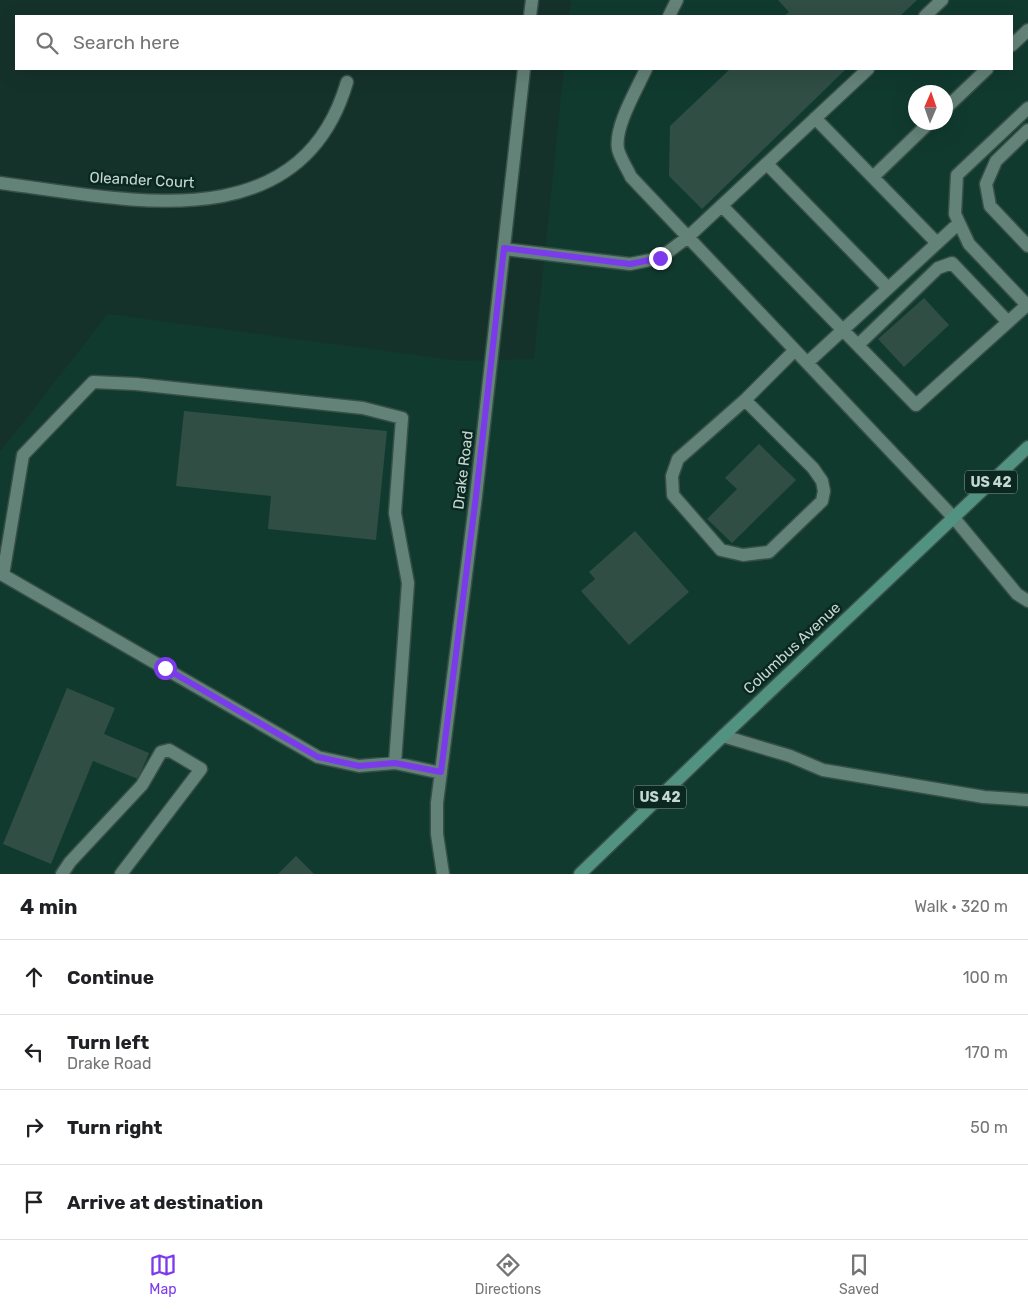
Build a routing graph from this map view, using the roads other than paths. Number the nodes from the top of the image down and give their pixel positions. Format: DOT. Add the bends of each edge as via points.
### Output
graph roads {
  1 [pos="532,0"];
  2 [pos="677,0"];
  3 [pos="942,0"];
  4 [pos="530,15"];
  5 [pos="670,15"];
  6 [pos="926,15"];
  7 [pos="1028,30"];
  8 [pos="1013,45"];
  9 [pos="524,70"];
  10 [pos="646,70"];
  11 [pos="867,70"];
  12 [pos="986,70"];
  13 [pos="347,82"];
  14 [pos="953,101"];
  15 [pos="1026,114"];
  16 [pos="816,118"];
  17 [pos="922,130"];
  18 [pos="1028,130"];
  19 [pos="767,164"];
  20 [pos="872,177"];
  21 [pos="0,183"];
  22 [pos="722,206"];
  23 [pos="959,223"];
  24 [pos="688,237"];
  25 [pos="937,243"];
  26 [pos="1028,246"];
  27 [pos="504,248"];
  28 [pos="888,288"];
  29 [pos="1027,304"];
  30 [pos="1008,322"];
  31 [pos="842,331"];
  32 [pos="858,345"];
  33 [pos="795,350"];
  34 [pos="807,363"];
  35 [pos="745,400"];
  36 [pos="1028,446"];
  37 [pos="954,518"];
  38 [pos="1028,601"];
  39 [pos="722,736"];
  40 [pos="395,763"];
  41 [pos="441,772"];
  42 [pos="1028,800"];
  43 [pos="62,874"];
  44 [pos="121,874"];
  45 [pos="443,874"];
  46 [pos="580,874"];
  1 -- 4 [label="street"];
  2 -- 5 [label="street"];
  3 -- 6 [label="street"];
  7 -- 8 [label="street"];
  9 -- 27 [label="street, Drake Road"];
  10 -- 24 [label="street" via="623,119 618,149 631,177"];
  11 -- 16 [label="street"];
  12 -- 14 [label="street"];
  13 -- 21 [label="street, Oleander Court" via="329,127 310,152 285,172 228,196 165,201"];
  15 -- 23 [label="street" via="956,175 955,214"];
  16 -- 19 [label="street"];
  16 -- 20 [label="street"];
  17 -- 20 [label="street"];
  18 -- 26 [label="street" via="996,161 986,184 990,206"];
  19 -- 22 [label="street"];
  19 -- 28 [label="street"];
  20 -- 25 [label="street"];
  22 -- 24 [label="street"];
  22 -- 31 [label="street"];
  23 -- 25 [label="street"];
  23 -- 29 [label="street" via="969,244"];
  24 -- 27 [label="street" via="660,258 630,264"];
  24 -- 33 [label="street"];
  25 -- 28 [label="street"];
  27 -- 41 [label="street, Drake Road"];
  28 -- 31 [label="street"];
  29 -- 30 [label="street"];
  30 -- 32 [label="street" via="952,264 938,268"];
  30 -- 32 [label="street" via="916,405"];
  31 -- 32 [label="street"];
  31 -- 34 [label="street"];
  33 -- 34 [label="street"];
  33 -- 35 [label="street"];
  34 -- 37 [label="street"];
  35 -- 35 [label="street" via="678,459 672,476 673,496 721,550 743,555 769,552 822,501 824,491 822,481 813,468"];
  36 -- 37 [label="main road, Columbus Avenue / US 42"];
  37 -- 38 [label="street" via="1017,594"];
  37 -- 39 [label="main road, Columbus Avenue / US 42"];
  39 -- 42 [label="street" via="790,756 823,770 984,797"];
  39 -- 46 [label="main road, Columbus Avenue / US 42"];
  40 -- 40 [label="street" via="408,583 395,513 402,418 363,408 93,382 23,455 3,575 318,757 359,766"];
  40 -- 41 [label="street"];
  41 -- 45 [label="street, Drake Road" via="436,834"];
  43 -- 44 [label="street" via="142,785 161,752 169,750 201,769"];
}
